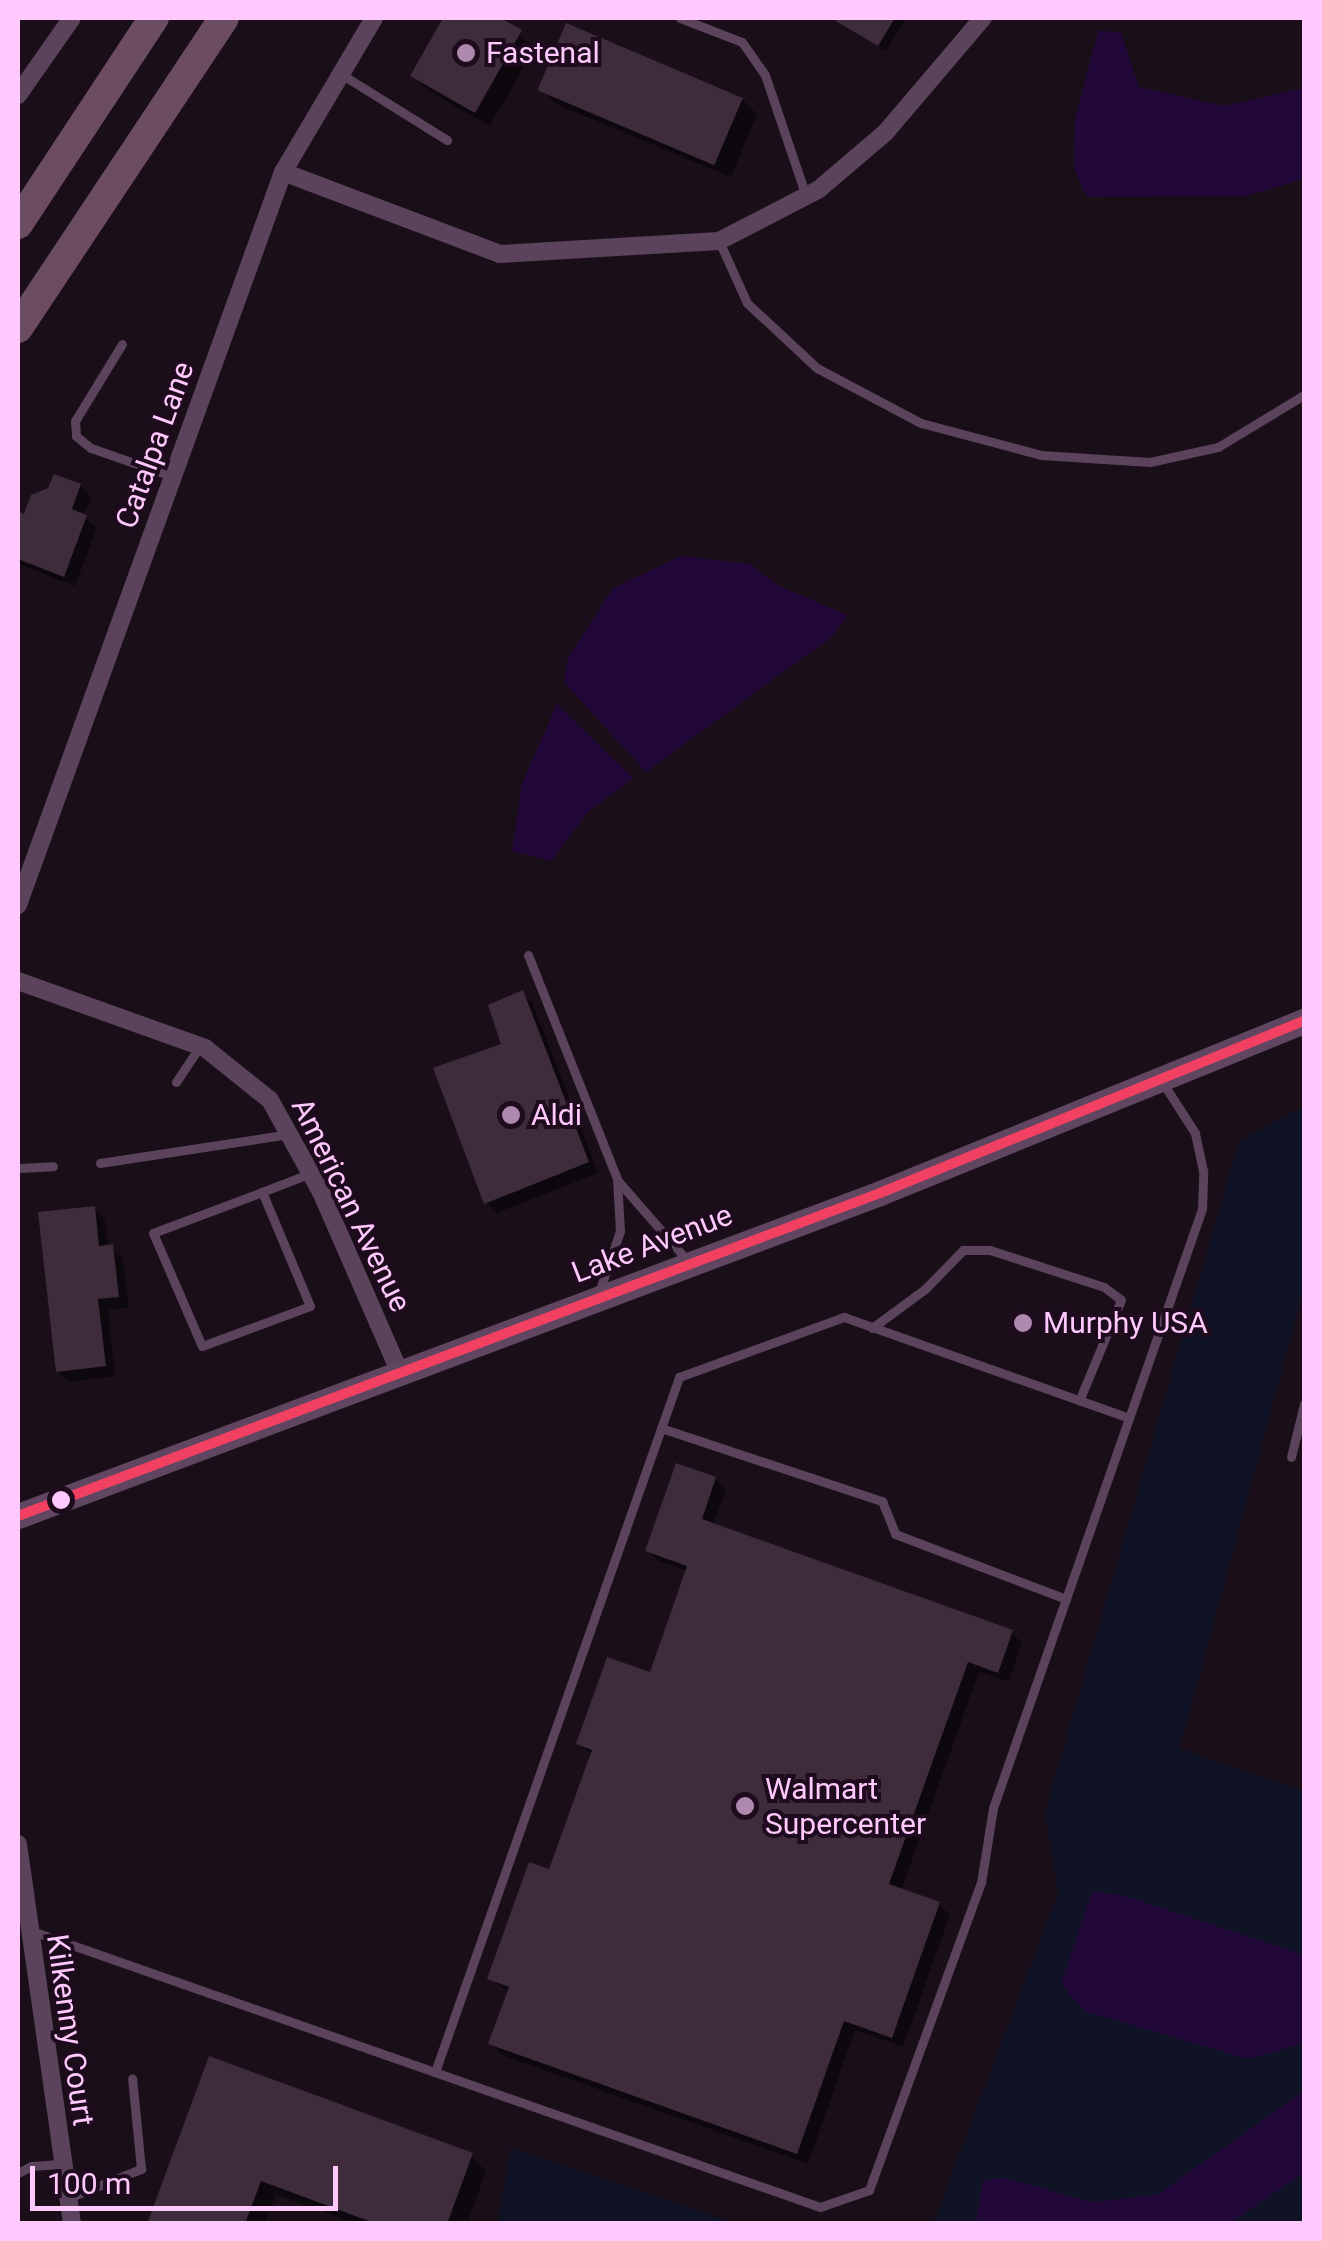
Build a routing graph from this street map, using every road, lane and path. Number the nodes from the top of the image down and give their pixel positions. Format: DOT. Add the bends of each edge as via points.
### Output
graph roads {
  1 [pos="72,18"];
  2 [pos="154,18"];
  3 [pos="224,18"];
  4 [pos="374,18"];
  5 [pos="680,18"];
  6 [pos="982,18"];
  7 [pos="341,74"];
  8 [pos="19,96"];
  9 [pos="447,140"];
  10 [pos="284,172"];
  11 [pos="806,196"];
  12 [pos="18,224"];
  13 [pos="719,241"];
  14 [pos="18,328"];
  15 [pos="122,344"];
  16 [pos="1304,395"];
  17 [pos="173,476"];
  18 [pos="18,905"];
  19 [pos="528,955"];
  20 [pos="18,980"];
  21 [pos="1304,1021"];
  22 [pos="200,1046"];
  23 [pos="1160,1080"];
  24 [pos="176,1082"];
  25 [pos="289,1134"];
  26 [pos="100,1163"];
  27 [pos="53,1166"];
  28 [pos="18,1168"];
  29 [pos="311,1174"];
  30 [pos="616,1179"];
  31 [pos="262,1192"];
  32 [pos="691,1264"];
  33 [pos="596,1300"];
  34 [pos="872,1328"];
  35 [pos="400,1373"];
  36 [pos="1079,1401"];
  37 [pos="1304,1404"];
  38 [pos="1129,1418"];
  39 [pos="661,1428"];
  40 [pos="1290,1457"];
  41 [pos="18,1516"];
  42 [pos="1066,1599"];
  43 [pos="18,1844"];
  44 [pos="29,1930"];
  45 [pos="435,2072"];
  46 [pos="132,2078"];
  47 [pos="61,2164"];
  48 [pos="18,2173"];
  49 [pos="65,2198"];
  50 [pos="72,2224"];
  1 -- 8 [label="street"];
  2 -- 12 [label="main road"];
  3 -- 14 [label="main road"];
  4 -- 7 [label="street, Catalpa Lane"];
  5 -- 11 [label="lane" via="742,42 766,75"];
  6 -- 11 [label="street" via="885,133"];
  7 -- 9 [label="lane"];
  7 -- 10 [label="street, Catalpa Lane"];
  10 -- 13 [label="street" via="500,254"];
  10 -- 17 [label="street, Catalpa Lane"];
  11 -- 13 [label="street"];
  13 -- 16 [label="lane" via="747,304 817,368 921,422 1041,455 1150,462 1218,446"];
  15 -- 17 [label="lane" via="75,422 76,436 91,448"];
  17 -- 18 [label="street, Catalpa Lane"];
  19 -- 30 [label="lane"];
  20 -- 22 [label="street, American Avenue"];
  21 -- 23 [label="street, Lake Avenue"];
  22 -- 24 [label="lane"];
  22 -- 25 [label="street, American Avenue" via="270,1100"];
  23 -- 32 [label="street, Lake Avenue"];
  23 -- 38 [label="lane" via="1195,1133 1202,1209"];
  25 -- 26 [label="lane"];
  25 -- 29 [label="street, American Avenue"];
  27 -- 28 [label="lane"];
  29 -- 31 [label="lane"];
  29 -- 35 [label="street, American Avenue"];
  30 -- 32 [label="lane"];
  30 -- 33 [label="lane" via="620,1231"];
  31 -- 31 [label="lane" via="310,1306 202,1346 153,1232"];
  32 -- 33 [label="street, Lake Avenue"];
  33 -- 35 [label="street, Lake Avenue"];
  34 -- 36 [label="lane"];
  34 -- 36 [label="lane" via="963,1250 990,1250 1104,1287 1121,1300"];
  34 -- 39 [label="lane" via="844,1318 679,1376"];
  35 -- 41 [label="street, Lake Avenue"];
  36 -- 38 [label="lane"];
  37 -- 40 [label="lane"];
  38 -- 42 [label="lane"];
  39 -- 42 [label="lane" via="882,1501 895,1534"];
  39 -- 45 [label="lane"];
  42 -- 45 [label="lane" via="993,1808 981,1883 869,2190 820,2207"];
  43 -- 44 [label="street, Kilkenny Court"];
  44 -- 45 [label="lane"];
  44 -- 47 [label="street, Kilkenny Court"];
  46 -- 49 [label="lane" via="141,2170"];
  47 -- 48 [label="lane"];
  47 -- 49 [label="street, Kilkenny Court"];
  49 -- 50 [label="street, Kilkenny Court"];
}
